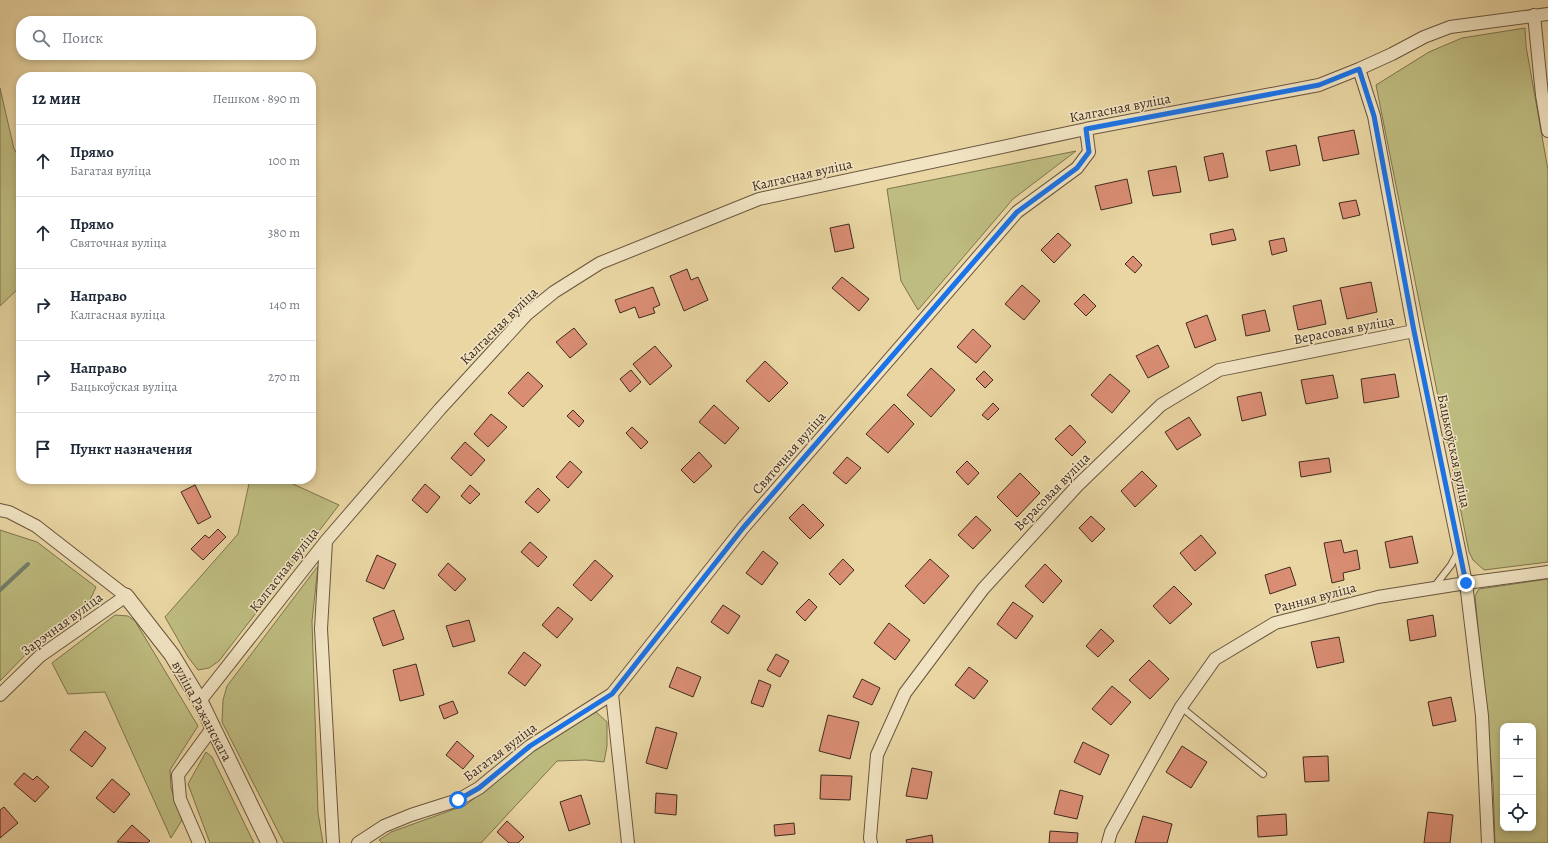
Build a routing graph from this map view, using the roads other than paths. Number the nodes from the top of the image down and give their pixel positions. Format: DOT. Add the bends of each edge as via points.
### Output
graph roads {
  1 [pos="1548,14"];
  2 [pos="1534,15"];
  3 [pos="1359,69"];
  4 [pos="1086,129"];
  5 [pos="1548,131"];
  6 [pos="1414,331"];
  7 [pos="0,510"];
  8 [pos="326,541"];
  9 [pos="1459,549"];
  10 [pos="1548,572"];
  11 [pos="1466,583"];
  12 [pos="1433,588"];
  13 [pos="126,596"];
  14 [pos="612,694"];
  15 [pos="0,695"];
  16 [pos="200,701"];
  17 [pos="1181,707"];
  18 [pos="213,727"];
  19 [pos="1263,774"];
  20 [pos="199,843"];
  21 [pos="269,843"];
  22 [pos="332,843"];
  23 [pos="358,843"];
  24 [pos="628,843"];
  25 [pos="871,843"];
  26 [pos="1108,843"];
  27 [pos="1488,843"];
  1 -- 2 [label="street, Калгасная вуліца"];
  2 -- 3 [label="street, Калгасная вуліца" via="1450,27 1424,36"];
  2 -- 5 [label="street"];
  3 -- 4 [label="street, Калгасная вуліца" via="1319,85"];
  3 -- 6 [label="street, Бацькоўская вуліца" via="1374,116"];
  4 -- 8 [label="street, Калгасная вуліца" via="759,199 600,263 554,292 527,314 440,409"];
  4 -- 14 [label="street, Святочная вуліца" via="1089,152 1077,168 1017,212 743,528"];
  6 -- 9 [label="street, Бацькоўская вуліца"];
  6 -- 25 [label="street, Верасовая вуліца" via="1219,370 1161,405 1076,486 983,589 905,693 876,755"];
  7 -- 13 [label="street, вуліца Ражанскага" via="36,526"];
  8 -- 16 [label="street, Калгасная вуліца"];
  8 -- 22 [label="street" via="322,629"];
  9 -- 11 [label="street, Бацькоўская вуліца"];
  9 -- 12 [label="lane" via="1452,566"];
  10 -- 11 [label="street, Ранняя вуліца"];
  11 -- 12 [label="street, Ранняя вуліца"];
  11 -- 27 [label="street, Бацькоўская вуліца" via="1482,716"];
  12 -- 17 [label="street, Ранняя вуліца" via="1378,596 1275,623 1215,659"];
  13 -- 15 [label="street, Зарэчная вуліца" via="40,656"];
  13 -- 16 [label="street, вуліца Ражанскага" via="172,655"];
  14 -- 23 [label="street, Багатая вуліца" via="530,746 479,788 458,800 384,826"];
  14 -- 24 [label="street"];
  16 -- 18 [label="street, вуліца Ражанскага"];
  17 -- 19 [label="lane"];
  17 -- 26 [label="street, Ранняя вуліца" via="1111,832"];
  18 -- 20 [label="street" via="178,775 180,799"];
  18 -- 21 [label="street, вуліца Ражанскага"];
}
